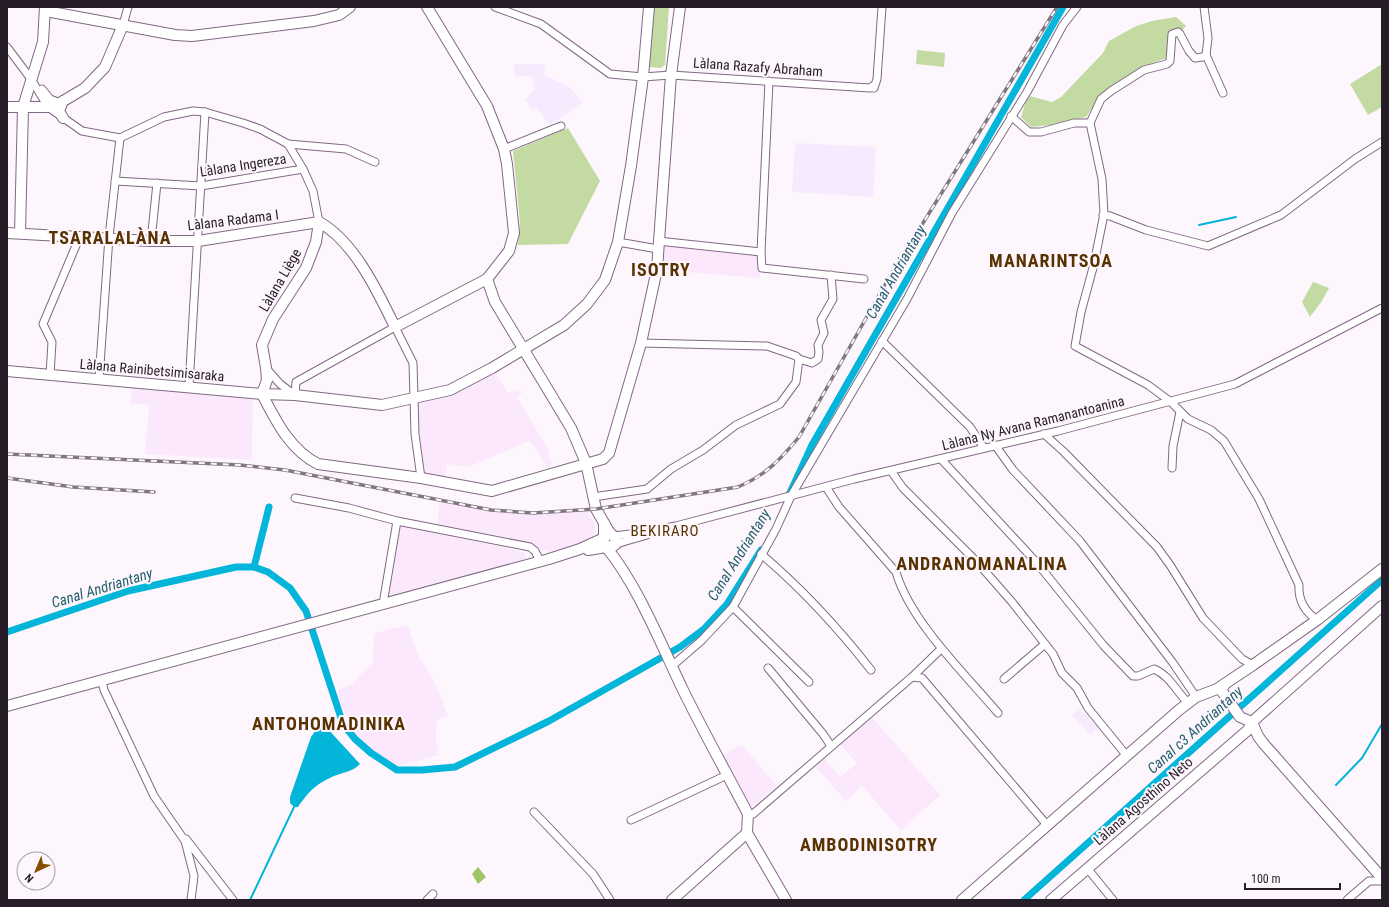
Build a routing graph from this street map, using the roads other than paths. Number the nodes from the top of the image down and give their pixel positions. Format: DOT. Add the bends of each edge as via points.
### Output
graph roads {
  1 [pos="128,7"];
  2 [pos="350,7"];
  3 [pos="427,7"];
  4 [pos="495,7"];
  5 [pos="649,7"];
  6 [pos="680,7"];
  7 [pos="882,7"];
  8 [pos="1077,7"];
  9 [pos="1204,7"];
  10 [pos="45,9"];
  11 [pos="123,25"];
  12 [pos="7,47"];
  13 [pos="1206,55"];
  14 [pos="36,66"];
  15 [pos="671,75"];
  16 [pos="643,77"];
  17 [pos="31,79"];
  18 [pos="769,81"];
  19 [pos="1223,94"];
  20 [pos="62,102"];
  21 [pos="7,107"];
  22 [pos="23,107"];
  23 [pos="48,107"];
  24 [pos="205,112"];
  25 [pos="1011,116"];
  26 [pos="63,118"];
  27 [pos="1092,121"];
  28 [pos="561,126"];
  29 [pos="120,138"];
  30 [pos="1382,142"];
  31 [pos="288,144"];
  32 [pos="504,149"];
  33 [pos="375,162"];
  34 [pos="303,169"];
  35 [pos="115,181"];
  36 [pos="156,183"];
  37 [pos="201,186"];
  38 [pos="1107,216"];
  39 [pos="319,222"];
  40 [pos="7,233"];
  41 [pos="20,233"];
  42 [pos="80,236"];
  43 [pos="109,237"];
  44 [pos="198,240"];
  45 [pos="151,241"];
  46 [pos="618,242"];
  47 [pos="658,245"];
  48 [pos="761,252"];
  49 [pos="831,275"];
  50 [pos="487,279"];
  51 [pos="864,279"];
  52 [pos="1382,308"];
  53 [pos="395,327"];
  54 [pos="882,341"];
  55 [pos="641,343"];
  56 [pos="522,349"];
  57 [pos="799,359"];
  58 [pos="266,368"];
  59 [pos="7,371"];
  60 [pos="50,375"];
  61 [pos="99,379"];
  62 [pos="189,386"];
  63 [pos="262,394"];
  64 [pos="295,395"];
  65 [pos="414,399"];
  66 [pos="1171,402"];
  67 [pos="1180,412"];
  68 [pos="1044,434"];
  69 [pos="995,445"];
  70 [pos="984,448"];
  71 [pos="941,459"];
  72 [pos="586,463"];
  73 [pos="1172,468"];
  74 [pos="891,471"];
  75 [pos="421,478"];
  76 [pos="826,487"];
  77 [pos="792,496"];
  78 [pos="593,497"];
  79 [pos="296,498"];
  80 [pos="397,521"];
  81 [pos="610,541"];
  82 [pos="761,554"];
  83 [pos="545,560"];
  84 [pos="1382,569"];
  85 [pos="383,604"];
  86 [pos="1382,606"];
  87 [pos="733,607"];
  88 [pos="1317,620"];
  89 [pos="1045,644"];
  90 [pos="941,649"];
  91 [pos="1253,665"];
  92 [pos="672,666"];
  93 [pos="768,668"];
  94 [pos="870,670"];
  95 [pos="912,677"];
  96 [pos="1004,679"];
  97 [pos="102,681"];
  98 [pos="809,682"];
  99 [pos="1221,687"];
  100 [pos="1192,700"];
  101 [pos="7,706"];
  102 [pos="998,713"];
  103 [pos="1246,723"];
  104 [pos="831,746"];
  105 [pos="1127,756"];
  106 [pos="727,775"];
  107 [pos="534,812"];
  108 [pos="748,814"];
  109 [pos="631,820"];
  110 [pos="1047,825"];
  111 [pos="747,833"];
  112 [pos="183,836"];
  113 [pos="1087,868"];
  114 [pos="1381,881"];
  115 [pos="433,894"];
  116 [pos="191,900"];
  117 [pos="233,900"];
  118 [pos="427,900"];
  119 [pos="610,900"];
  120 [pos="672,900"];
  121 [pos="786,900"];
  122 [pos="962,900"];
  123 [pos="1051,900"];
  124 [pos="1113,900"];
  125 [pos="1347,900"];
  1 -- 11 [label="street"];
  2 -- 11 [label="street" via="339,15 314,21 192,36"];
  3 -- 32 [label="street" via="487,106"];
  4 -- 16 [label="street, Làlana Razafy Abraham" via="541,24 610,74"];
  5 -- 16 [label="street, Làlana Rainibetsimisaraka"];
  6 -- 15 [label="street"];
  7 -- 18 [label="street, Làlana Razafy Abraham" via="877,80 874,88"];
  8 -- 25 [label="street"];
  9 -- 13 [label="street" via="1208,38"];
  10 -- 11 [label="street"];
  10 -- 14 [label="street" via="43,42"];
  11 -- 20 [label="street" via="105,67 85,88"];
  12 -- 17 [label="street"];
  13 -- 19 [label="street"];
  13 -- 27 [label="street" via="1195,58 1180,34 1173,33 1170,41 1170,60 1167,64 1144,70 1112,90 1101,99"];
  14 -- 17 [label="street"];
  14 -- 20 [label="street" via="36,76 44,93 54,101"];
  15 -- 16 [label="street, Làlana Razafy Abraham"];
  15 -- 18 [label="street, Làlana Razafy Abraham"];
  15 -- 47 [label="street"];
  16 -- 46 [label="street, Làlana Rainibetsimisaraka"];
  17 -- 22 [label="street"];
  17 -- 23 [label="street"];
  18 -- 48 [label="street"];
  20 -- 23 [label="street"];
  20 -- 26 [label="street" via="59,111"];
  21 -- 22 [label="street"];
  22 -- 23 [label="street"];
  22 -- 41 [label="street"];
  23 -- 26 [label="street"];
  24 -- 29 [label="street" via="193,111 164,117"];
  24 -- 31 [label="street" via="260,129"];
  24 -- 37 [label="street"];
  25 -- 27 [label="street" via="1029,132"];
  25 -- 54 [label="street" via="952,213"];
  26 -- 29 [label="street" via="82,131"];
  27 -- 38 [label="street"];
  28 -- 32 [label="street"];
  29 -- 35 [label="street"];
  30 -- 38 [label="street" via="1352,161 1281,215 1208,246 1146,230"];
  31 -- 33 [label="street" via="346,149"];
  31 -- 34 [label="street, Làlana Liège"];
  32 -- 50 [label="street" via="514,233 509,251"];
  34 -- 37 [label="street, Làlana Ingereza"];
  34 -- 39 [label="street, Làlana Liège" via="313,192"];
  35 -- 36 [label="street, Làlana Ingereza"];
  35 -- 43 [label="street"];
  36 -- 37 [label="street, Làlana Ingereza"];
  36 -- 45 [label="street"];
  37 -- 44 [label="street"];
  38 -- 66 [label="street" via="1075,346 1148,385"];
  39 -- 44 [label="street, Làlana Radama I"];
  39 -- 53 [label="street" via="332,229 362,266 372,280"];
  39 -- 58 [label="street, Làlana Liège" via="316,242 306,268 273,319 262,345"];
  40 -- 41 [label="street, Làlana Radama I"];
  41 -- 42 [label="street, Làlana Radama I"];
  42 -- 43 [label="street, Làlana Radama I"];
  42 -- 60 [label="street" via="43,324 52,342"];
  43 -- 45 [label="street, Làlana Radama I"];
  43 -- 61 [label="street"];
  44 -- 45 [label="street, Làlana Radama I"];
  44 -- 62 [label="street"];
  46 -- 47 [label="street"];
  46 -- 56 [label="street, Làlana Rainibetsimisaraka" via="605,280 587,304 564,325"];
  47 -- 48 [label="street"];
  47 -- 55 [label="street" via="657,269"];
  48 -- 49 [label="street" via="762,268"];
  49 -- 51 [label="street"];
  49 -- 57 [label="street" via="833,299 821,320 824,333 818,345 818,359 812,363"];
  50 -- 53 [label="street"];
  50 -- 56 [label="street" via="495,302"];
  52 -- 66 [label="street, Làlana Ny Avana Ramanantoanina" via="1235,384"];
  53 -- 64 [label="street" via="296,382"];
  53 -- 65 [label="street" via="413,363"];
  54 -- 70 [label="street" via="970,428"];
  54 -- 77 [label="street"];
  55 -- 57 [label="street" via="767,346"];
  55 -- 72 [label="street" via="609,453 603,459"];
  56 -- 65 [label="street, Làlana Rainibetsimisaraka" via="453,388"];
  56 -- 72 [label="street" via="571,428"];
  57 -- 78 [label="street" via="796,382 780,404 736,425 703,450 671,469 647,489"];
  58 -- 63 [label="street, Làlana Liège"];
  58 -- 64 [label="street" via="280,384"];
  59 -- 60 [label="street, Làlana Rainibetsimisaraka"];
  60 -- 61 [label="street, Làlana Rainibetsimisaraka"];
  61 -- 62 [label="street, Làlana Rainibetsimisaraka"];
  62 -- 63 [label="street, Làlana Rainibetsimisaraka"];
  63 -- 64 [label="street, Làlana Rainibetsimisaraka"];
  63 -- 75 [label="street" via="293,446 306,458 318,464"];
  64 -- 65 [label="street, Làlana Rainibetsimisaraka" via="382,405"];
  65 -- 75 [label="street" via="415,434"];
  66 -- 67 [label="street"];
  66 -- 68 [label="street, Làlana Ny Avana Ramanantoanina"];
  67 -- 73 [label="street" via="1173,446"];
  67 -- 88 [label="street" via="1188,419 1211,430 1230,450 1259,499 1289,563 1299,585 1298,596 1308,614"];
  68 -- 69 [label="street, Làlana Ny Avana Ramanantoanina"];
  68 -- 91 [label="street" via="1157,547 1203,618 1242,659"];
  69 -- 70 [label="street, Làlana Ny Avana Ramanantoanina"];
  69 -- 100 [label="street" via="1013,470 1080,541 1173,663"];
  70 -- 71 [label="street, Làlana Ny Avana Ramanantoanina"];
  71 -- 74 [label="street, Làlana Ny Avana Ramanantoanina"];
  71 -- 100 [label="street" via="1037,563 1104,646 1133,676 1154,669"];
  72 -- 75 [label="street" via="492,492"];
  72 -- 78 [label="street"];
  74 -- 76 [label="street, Làlana Ny Avana Ramanantoanina"];
  74 -- 89 [label="street" via="903,488 977,562"];
  76 -- 77 [label="street, Làlana Ny Avana Ramanantoanina"];
  76 -- 90 [label="street" via="839,507 896,572 900,585"];
  77 -- 81 [label="street, Làlana Ny Avana Ramanantoanina"];
  77 -- 82 [label="street"];
  78 -- 81 [label="street"];
  79 -- 80 [label="street" via="349,508"];
  80 -- 83 [label="street" via="530,547"];
  80 -- 85 [label="street"];
  81 -- 83 [label="street" via="565,558"];
  81 -- 92 [label="street" via="616,558"];
  82 -- 87 [label="street"];
  82 -- 94 [label="street" via="852,646"];
  83 -- 85 [label="street"];
  84 -- 88 [label="street"];
  85 -- 97 [label="street"];
  86 -- 103 [label="street, Làlana Agosthino Neto"];
  87 -- 92 [label="street" via="702,640"];
  87 -- 98 [label="street"];
  88 -- 91 [label="street"];
  89 -- 96 [label="street"];
  89 -- 105 [label="street" via="1062,673 1077,688 1088,708"];
  90 -- 95 [label="street"];
  90 -- 102 [label="street"];
  91 -- 99 [label="street"];
  92 -- 106 [label="street"];
  93 -- 104 [label="street" via="824,734"];
  95 -- 104 [label="street"];
  95 -- 110 [label="street" via="922,678"];
  97 -- 101 [label="street"];
  97 -- 112 [label="street" via="154,796"];
  99 -- 100 [label="street"];
  99 -- 103 [label="street" via="1231,706"];
  100 -- 105 [label="street"];
  103 -- 113 [label="street, Làlana Agosthino Neto"];
  103 -- 114 [label="street"];
  104 -- 108 [label="street" via="753,814"];
  105 -- 110 [label="street"];
  106 -- 108 [label="street"];
  106 -- 109 [label="street"];
  107 -- 119 [label="street" via="593,874"];
  108 -- 111 [label="street"];
  110 -- 122 [label="street"];
  111 -- 120 [label="street"];
  111 -- 121 [label="street"];
  112 -- 116 [label="street" via="194,876"];
  112 -- 117 [label="street"];
  113 -- 123 [label="street, Làlana Agosthino Neto"];
  113 -- 124 [label="street"];
  114 -- 125 [label="street" via="1369,881"];
  115 -- 118 [label="street"];
}
